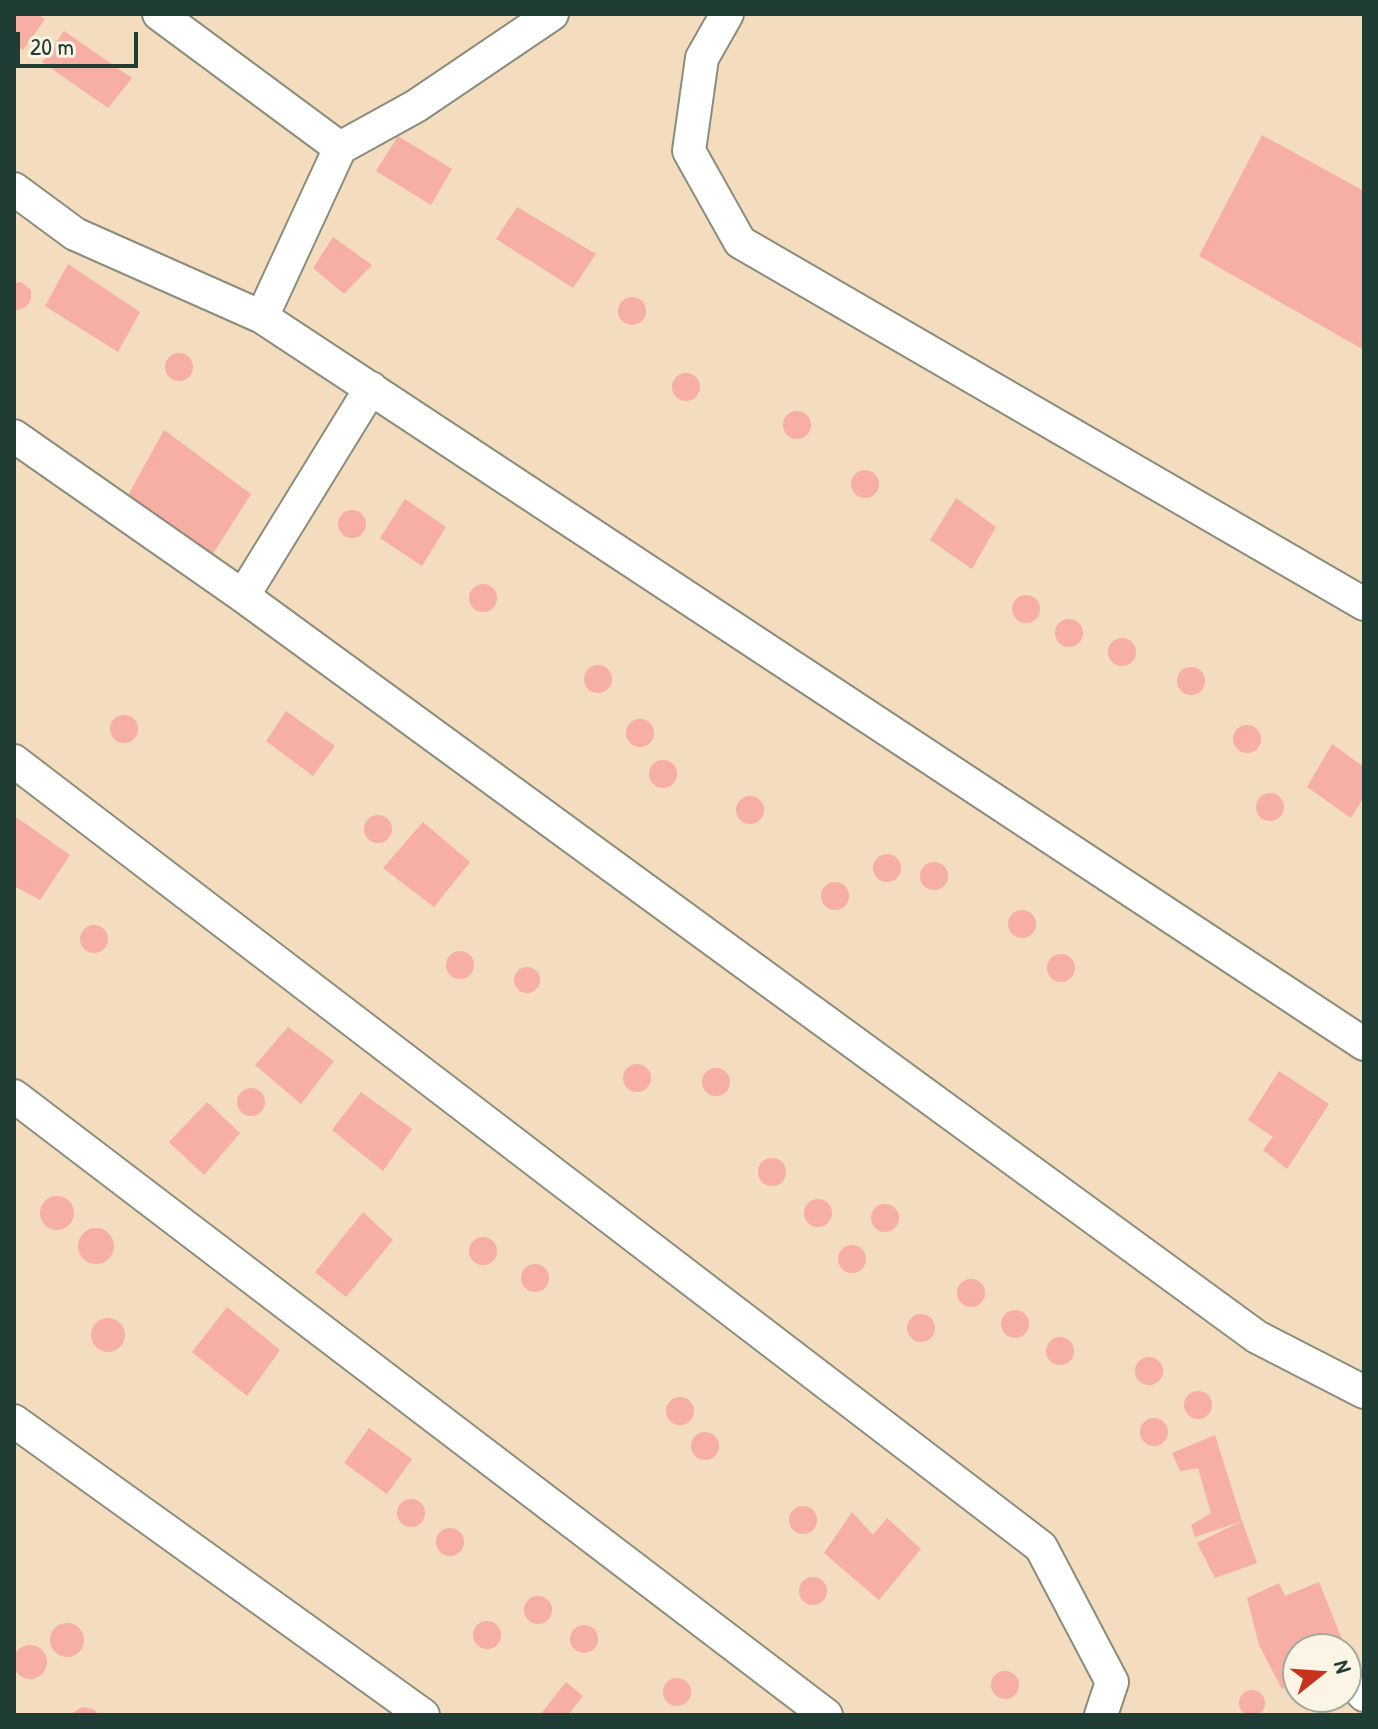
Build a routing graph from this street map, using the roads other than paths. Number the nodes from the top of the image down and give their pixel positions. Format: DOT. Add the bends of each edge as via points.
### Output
graph roads {
  1 [pos="159,14"];
  2 [pos="552,14"];
  3 [pos="727,14"];
  4 [pos="340,148"];
  5 [pos="14,189"];
  6 [pos="262,317"];
  7 [pos="371,388"];
  8 [pos="14,436"];
  9 [pos="243,596"];
  10 [pos="1364,604"];
  11 [pos="14,761"];
  12 [pos="1364,1044"];
  13 [pos="14,1096"];
  14 [pos="1364,1392"];
  15 [pos="14,1421"];
  16 [pos="423,1715"];
  17 [pos="826,1715"];
  18 [pos="1101,1715"];
  1 -- 4 [label="street"];
  2 -- 4 [label="street" via="416,106"];
  3 -- 10 [label="street" via="702,58 689,151 740,242"];
  4 -- 6 [label="street"];
  5 -- 6 [label="street" via="75,234"];
  6 -- 7 [label="street"];
  7 -- 9 [label="street"];
  7 -- 12 [label="street"];
  8 -- 9 [label="street"];
  9 -- 14 [label="street" via="1257,1337"];
  11 -- 18 [label="street" via="1041,1547 1112,1682"];
  13 -- 17 [label="street"];
  15 -- 16 [label="street"];
}
